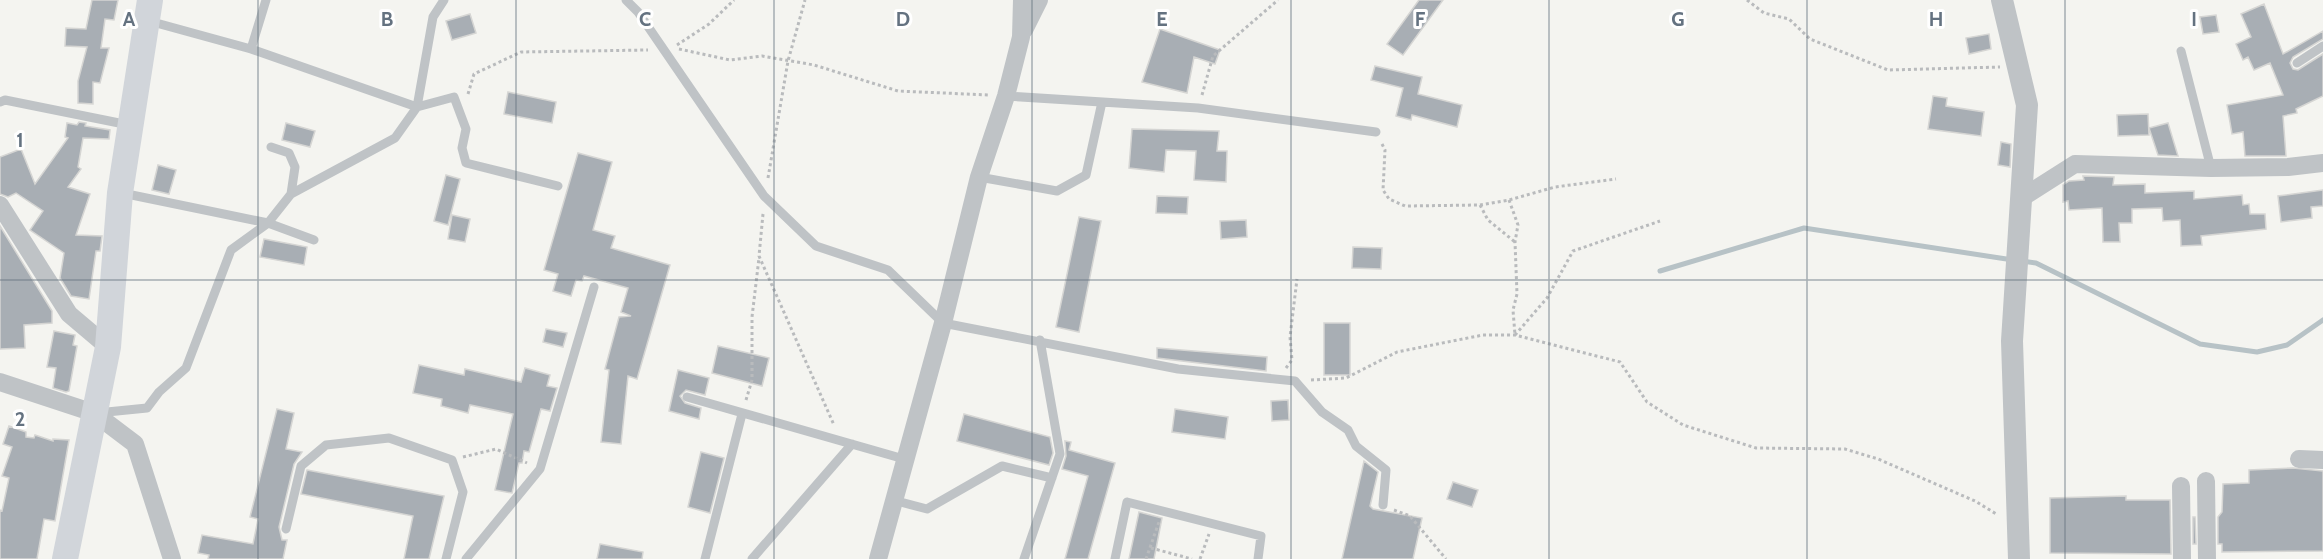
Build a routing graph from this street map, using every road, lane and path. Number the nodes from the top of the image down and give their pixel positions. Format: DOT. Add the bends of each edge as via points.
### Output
graph roads {
  1 [pos="266,0"];
  2 [pos="444,0"];
  3 [pos="626,0"];
  4 [pos="734,0"];
  5 [pos="1022,0"];
  6 [pos="1039,0"];
  7 [pos="1278,0"];
  8 [pos="1748,0"];
  9 [pos="2002,0"];
  10 [pos="149,10"];
  11 [pos="1021,37"];
  12 [pos="2323,46"];
  13 [pos="251,49"];
  14 [pos="664,50"];
  15 [pos="2181,51"];
  16 [pos="2297,63"];
  17 [pos="2019,67"];
  18 [pos="471,84"];
  19 [pos="1006,96"];
  20 [pos="0,102"];
  21 [pos="1102,102"];
  22 [pos="417,107"];
  23 [pos="1198,108"];
  24 [pos="129,124"];
  25 [pos="1376,132"];
  26 [pos="271,147"];
  27 [pos="2323,163"];
  28 [pos="2211,168"];
  29 [pos="979,177"];
  30 [pos="1616,179"];
  31 [pos="558,186"];
  32 [pos="120,193"];
  33 [pos="291,194"];
  34 [pos="2023,197"];
  35 [pos="1509,200"];
  36 [pos="1479,205"];
  37 [pos="0,206"];
  38 [pos="1660,221"];
  39 [pos="268,223"];
  40 [pos="314,240"];
  41 [pos="1515,242"];
  42 [pos="759,256"];
  43 [pos="1298,279"];
  44 [pos="594,287"];
  45 [pos="943,323"];
  46 [pos="1515,335"];
  47 [pos="1040,340"];
  48 [pos="108,347"];
  49 [pos="1280,379"];
  50 [pos="1294,381"];
  51 [pos="0,382"];
  52 [pos="687,397"];
  53 [pos="94,413"];
  54 [pos="742,414"];
  55 [pos="852,444"];
  56 [pos="904,459"];
  57 [pos="2299,459"];
  58 [pos="452,460"];
  59 [pos="2323,460"];
  60 [pos="540,469"];
  61 [pos="1052,478"];
  62 [pos="2206,481"];
  63 [pos="2181,486"];
  64 [pos="893,500"];
  65 [pos="1383,506"];
  66 [pos="1163,511"];
  67 [pos="1212,524"];
  68 [pos="2018,528"];
  69 [pos="286,529"];
  70 [pos="1150,548"];
  71 [pos="64,559"];
  72 [pos="172,559"];
  73 [pos="447,559"];
  74 [pos="466,559"];
  75 [pos="705,559"];
  76 [pos="752,559"];
  77 [pos="878,559"];
  78 [pos="1024,559"];
  79 [pos="1115,559"];
  80 [pos="1146,559"];
  81 [pos="1192,559"];
  82 [pos="1200,559"];
  83 [pos="1258,559"];
  84 [pos="1446,559"];
  85 [pos="2019,559"];
  86 [pos="2182,559"];
  87 [pos="2207,559"];
  1 -- 13 [label="lane"];
  2 -- 22 [label="lane" via="433,18"];
  3 -- 14 [label="lane"];
  4 -- 19 [label="path" via="709,24 673,48 730,60 762,56 814,65 898,92"];
  5 -- 11 [label="street"];
  6 -- 11 [label="street"];
  7 -- 23 [label="path" via="1213,56"];
  8 -- 17 [label="path" via="1764,13 1789,19 1810,39 1888,70"];
  9 -- 17 [label="street"];
  10 -- 13 [label="lane"];
  10 -- 24 [label="main road"];
  11 -- 19 [label="street"];
  12 -- 16 [label="lane"];
  13 -- 22 [label="lane"];
  14 -- 18 [label="path" via="520,52 474,74"];
  14 -- 45 [label="lane" via="764,196 781,213 816,246 888,270"];
  15 -- 28 [label="lane"];
  17 -- 34 [label="street" via="2028,105"];
  19 -- 21 [label="lane"];
  19 -- 29 [label="street"];
  20 -- 24 [label="lane"];
  21 -- 23 [label="lane"];
  21 -- 29 [label="lane" via="1086,175 1058,191"];
  22 -- 31 [label="lane" via="454,97 466,129 462,148 466,163"];
  22 -- 33 [label="lane" via="395,138"];
  23 -- 25 [label="lane"];
  24 -- 32 [label="main road"];
  25 -- 36 [label="path" via="1385,150 1383,190 1389,199 1405,206"];
  26 -- 33 [label="lane" via="289,153 295,167"];
  27 -- 28 [label="street"];
  28 -- 34 [label="street" via="2075,164"];
  29 -- 45 [label="street"];
  30 -- 35 [label="path" via="1555,187"];
  32 -- 39 [label="lane"];
  32 -- 48 [label="main road"];
  33 -- 39 [label="lane"];
  34 -- 68 [label="street" via="2012,341"];
  35 -- 36 [label="path"];
  35 -- 41 [label="path" via="1518,225"];
  36 -- 41 [label="path" via="1488,220"];
  37 -- 48 [label="street" via="69,314"];
  38 -- 46 [label="path" via="1572,250 1546,298"];
  39 -- 40 [label="lane"];
  39 -- 53 [label="lane" via="231,250 186,368 147,408"];
  41 -- 46 [label="path"];
  42 -- 54 [label="path" via="752,317 752,380"];
  43 -- 49 [label="path" via="1290,337 1292,360"];
  44 -- 60 [label="lane"];
  45 -- 47 [label="lane"];
  45 -- 56 [label="street"];
  46 -- 50 [label="path" via="1483,335 1397,352 1346,378"];
  46 -- 68 [label="path" via="1620,362 1647,402 1683,425 1756,448 1845,449 1878,459 1975,501"];
  47 -- 49 [label="lane" via="1178,369"];
  47 -- 61 [label="lane" via="1060,454"];
  48 -- 53 [label="main road"];
  49 -- 50 [label="lane"];
  50 -- 65 [label="lane" via="1322,412 1348,430 1356,446 1386,470"];
  51 -- 53 [label="street"];
  52 -- 54 [label="lane"];
  53 -- 71 [label="main road"];
  53 -- 72 [label="street" via="135,444"];
  54 -- 55 [label="lane"];
  54 -- 75 [label="lane"];
  55 -- 56 [label="lane"];
  55 -- 76 [label="lane"];
  56 -- 64 [label="street"];
  57 -- 59 [label="street"];
  58 -- 60 [label="path" via="496,449"];
  58 -- 69 [label="lane" via="389,438 326,445 301,466"];
  58 -- 73 [label="lane" via="463,492"];
  60 -- 74 [label="lane"];
  61 -- 64 [label="lane" via="1002,466 927,509"];
  61 -- 78 [label="lane"];
  62 -- 87 [label="street"];
  63 -- 86 [label="street"];
  64 -- 77 [label="street"];
  65 -- 84 [label="path" via="1410,516"];
  66 -- 67 [label="lane"];
  66 -- 70 [label="path"];
  66 -- 79 [label="lane" via="1127,502"];
  67 -- 82 [label="path"];
  67 -- 83 [label="lane" via="1261,536"];
  68 -- 85 [label="street"];
  70 -- 80 [label="path"];
  70 -- 81 [label="path"];
}
